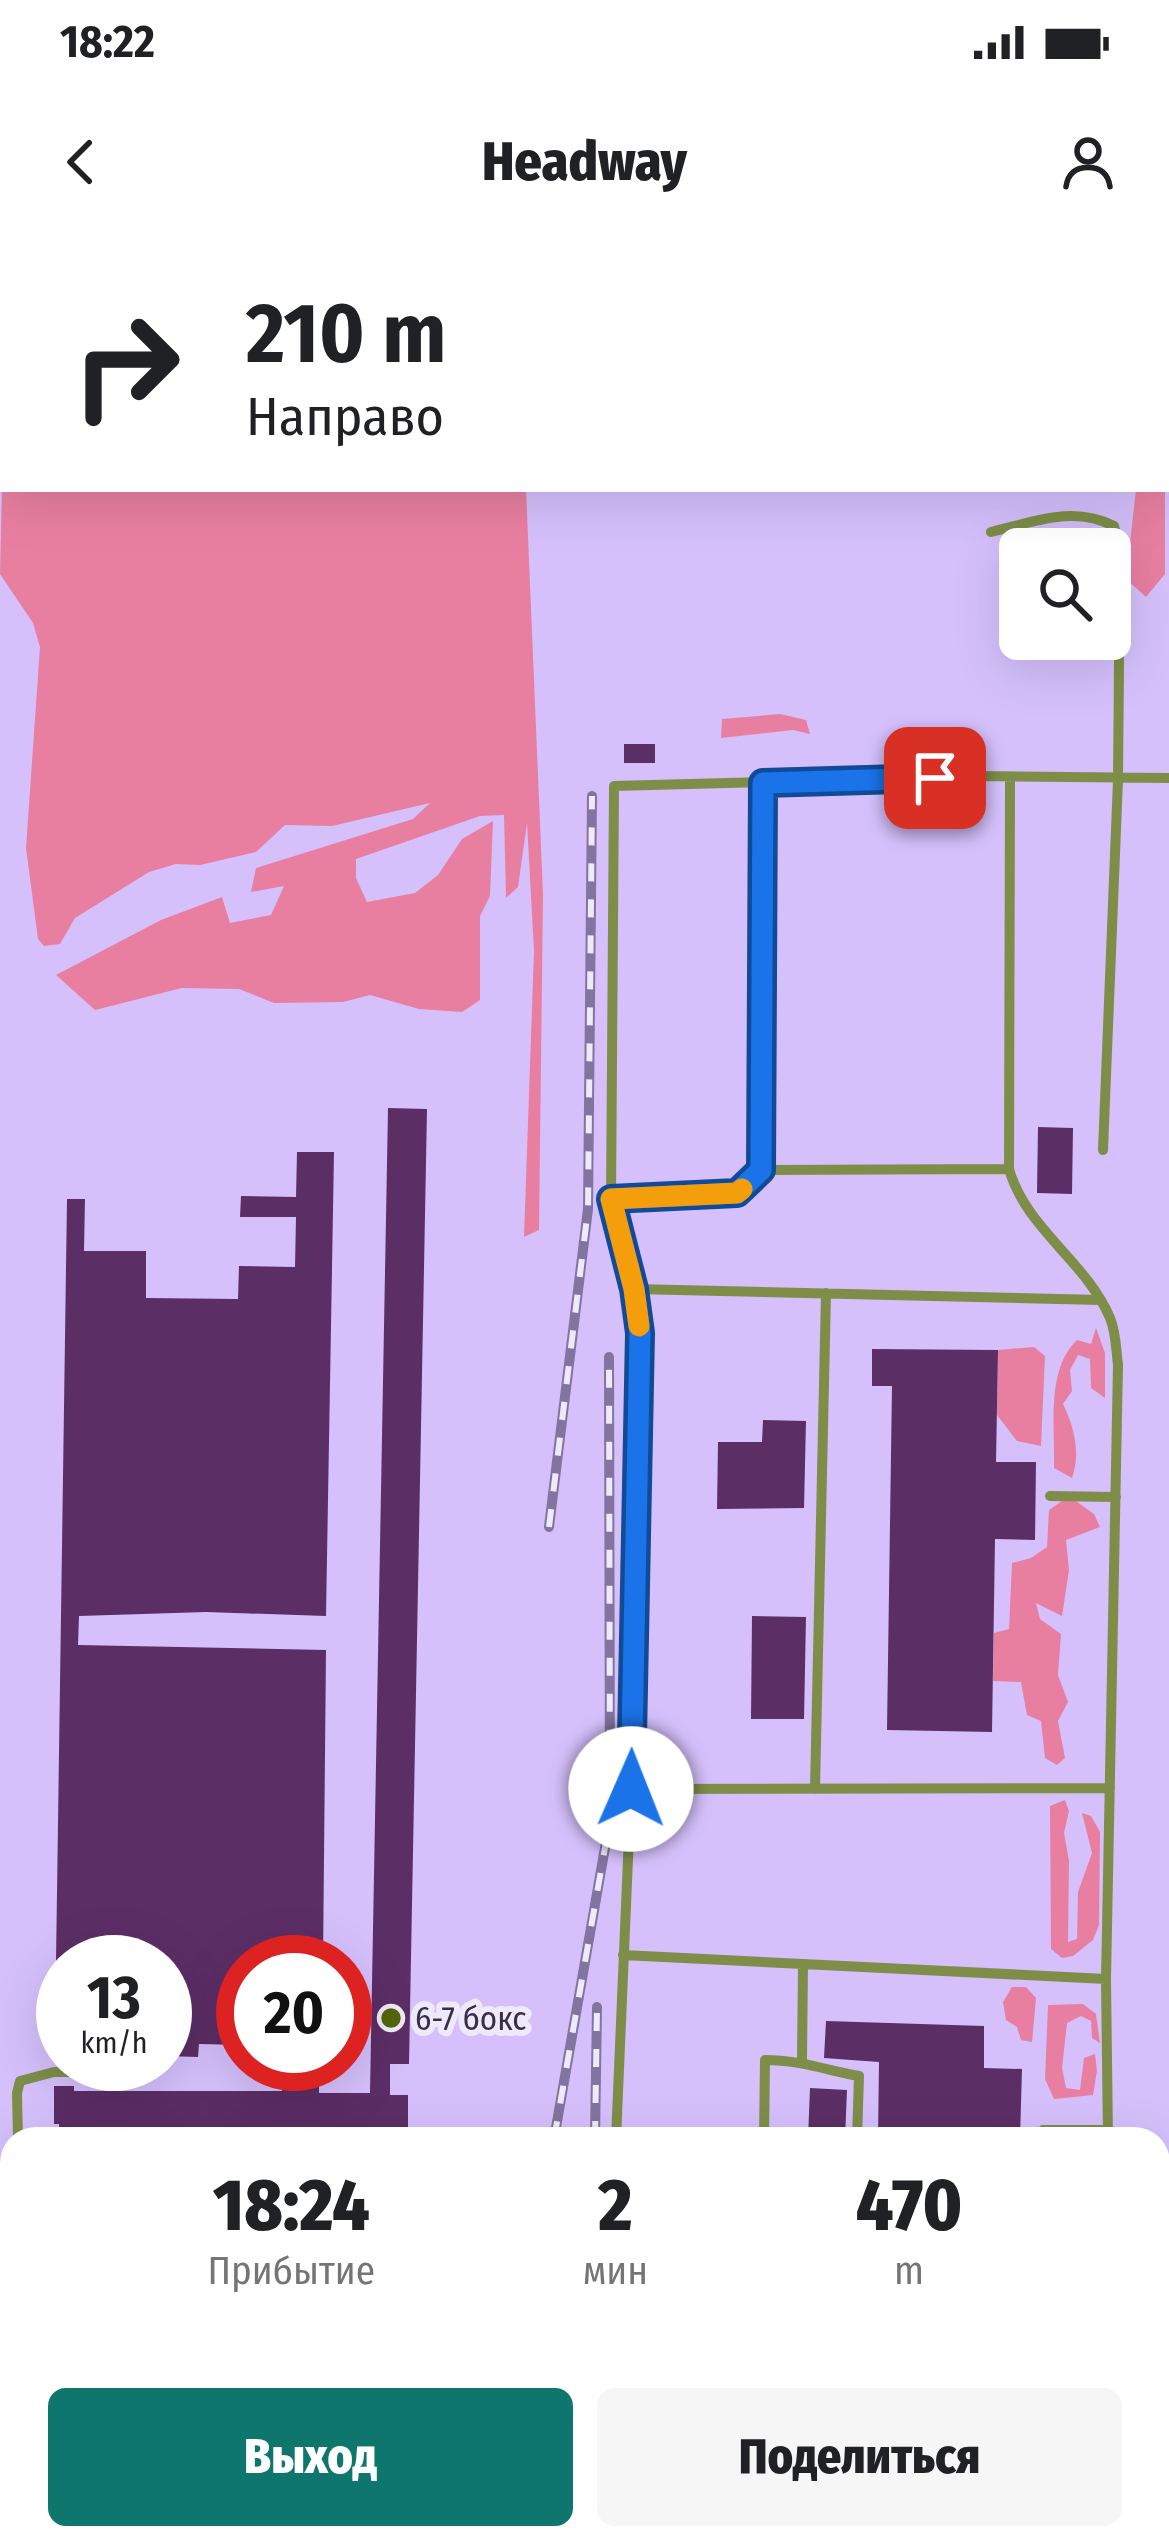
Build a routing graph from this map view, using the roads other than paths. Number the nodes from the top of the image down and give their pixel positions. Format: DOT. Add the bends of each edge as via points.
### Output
graph roads {
  1 [pos="991,532"];
  2 [pos="1010,777"];
  3 [pos="1169,778"];
  4 [pos="1118,780"];
  5 [pos="763,783"];
  6 [pos="1103,1150"];
  7 [pos="1009,1169"];
  8 [pos="761,1170"];
  9 [pos="611,1199"];
  10 [pos="634,1289"];
  11 [pos="826,1293"];
  12 [pos="1101,1300"];
  13 [pos="1051,1496"];
  14 [pos="1116,1497"];
  15 [pos="1110,1788"];
  16 [pos="631,1789"];
  17 [pos="815,1789"];
  18 [pos="623,1955"];
  19 [pos="802,1964"];
  20 [pos="1106,1979"];
  21 [pos="802,2060"];
  22 [pos="36,2077"];
  23 [pos="17,2127"];
  24 [pos="616,2127"];
  25 [pos="764,2127"];
  26 [pos="858,2127"];
  27 [pos="1108,2127"];
  1 -- 4 [label="lane" via="1071,514 1114,526"];
  2 -- 4 [label="lane"];
  2 -- 5 [label="lane"];
  2 -- 7 [label="lane"];
  3 -- 4 [label="lane"];
  4 -- 6 [label="lane"];
  5 -- 8 [label="lane"];
  5 -- 9 [label="lane" via="614,786"];
  7 -- 8 [label="lane"];
  7 -- 12 [label="lane" via="1016,1196"];
  8 -- 9 [label="lane" via="737,1193"];
  9 -- 10 [label="lane"];
  10 -- 11 [label="lane"];
  10 -- 16 [label="lane" via="640,1333"];
  11 -- 12 [label="lane"];
  11 -- 17 [label="lane"];
  12 -- 14 [label="lane" via="1118,1365"];
  13 -- 14 [label="lane"];
  14 -- 15 [label="lane"];
  15 -- 17 [label="lane"];
  15 -- 20 [label="lane"];
  16 -- 17 [label="lane"];
  16 -- 18 [label="lane"];
  18 -- 19 [label="lane"];
  18 -- 24 [label="lane"];
  19 -- 20 [label="lane"];
  19 -- 21 [label="lane"];
  20 -- 27 [label="lane"];
  21 -- 25 [label="lane" via="766,2060"];
  21 -- 26 [label="lane" via="860,2076"];
  22 -- 23 [label="lane" via="20,2081"];
}
